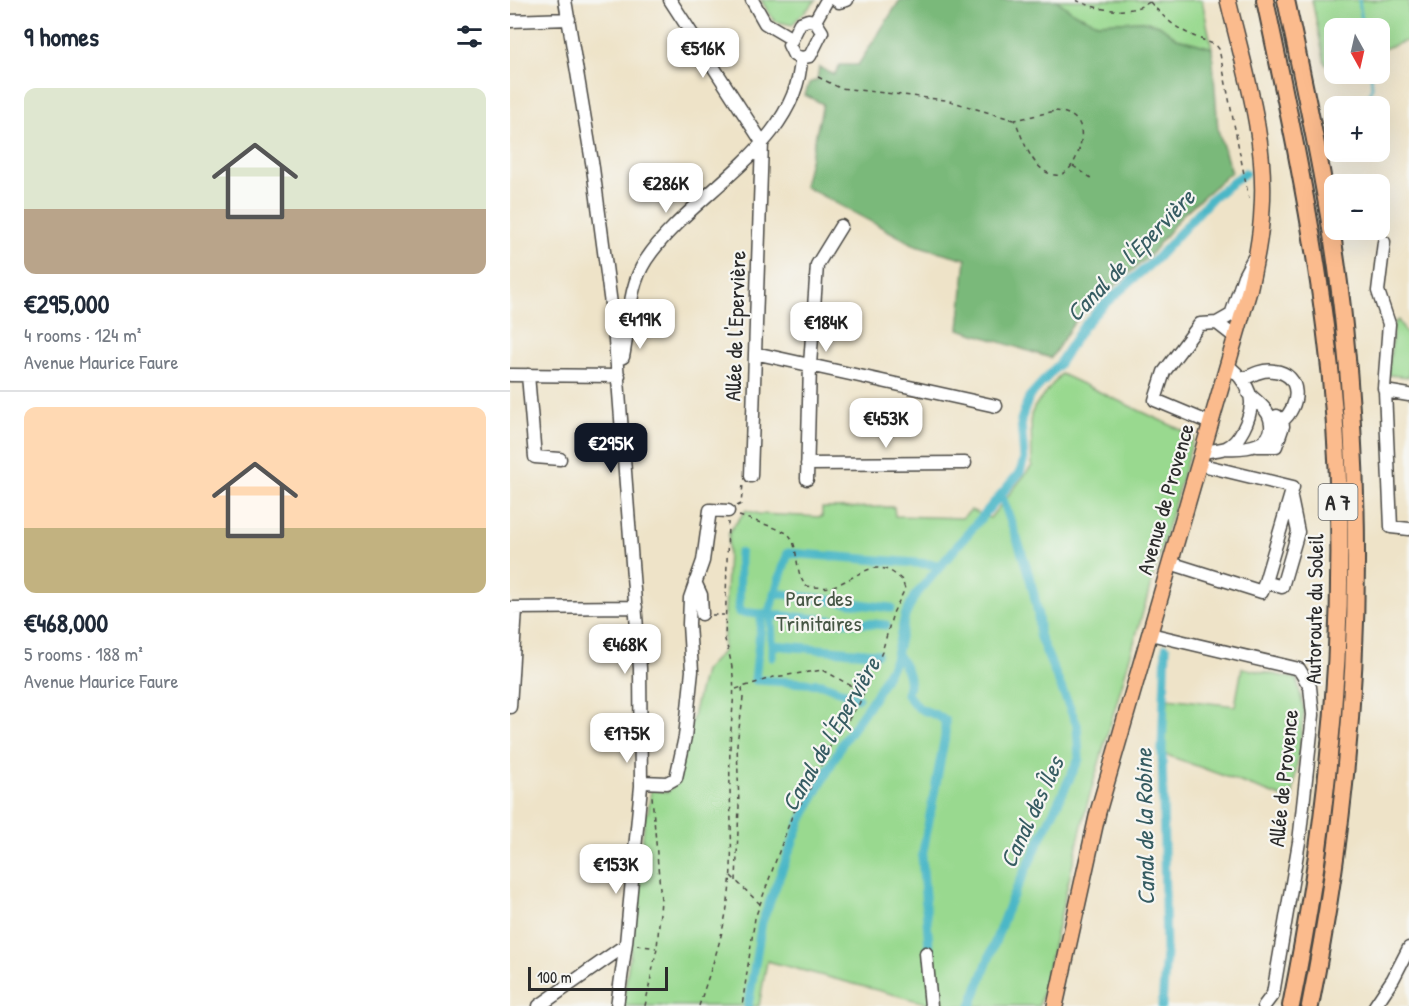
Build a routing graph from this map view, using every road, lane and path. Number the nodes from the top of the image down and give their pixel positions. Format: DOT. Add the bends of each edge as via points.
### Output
graph roads {
  1 [pos="565,0"];
  2 [pos="670,0"];
  3 [pos="752,0"];
  4 [pos="827,0"];
  5 [pos="836,0"];
  6 [pos="847,0"];
  7 [pos="1076,0"];
  8 [pos="1153,0"];
  9 [pos="1228,0"];
  10 [pos="1265,0"];
  11 [pos="1286,0"];
  12 [pos="1150,2"];
  13 [pos="569,19"];
  14 [pos="510,21"];
  15 [pos="815,21"];
  16 [pos="792,39"];
  17 [pos="801,58"];
  18 [pos="818,77"];
  19 [pos="1015,120"];
  20 [pos="762,142"];
  21 [pos="1072,165"];
  22 [pos="1091,178"];
  23 [pos="1249,202"];
  24 [pos="841,226"];
  25 [pos="1384,242"];
  26 [pos="1257,253"];
  27 [pos="629,319"];
  28 [pos="1217,323"];
  29 [pos="614,327"];
  30 [pos="1235,337"];
  31 [pos="754,353"];
  32 [pos="617,360"];
  33 [pos="810,365"];
  34 [pos="1227,365"];
  35 [pos="510,375"];
  36 [pos="528,375"];
  37 [pos="619,376"];
  38 [pos="1242,380"];
  39 [pos="1385,391"];
  40 [pos="1248,393"];
  41 [pos="1409,395"];
  42 [pos="996,406"];
  43 [pos="1264,410"];
  44 [pos="1282,421"];
  45 [pos="1210,423"];
  46 [pos="1257,446"];
  47 [pos="1226,448"];
  48 [pos="1200,458"];
  49 [pos="560,459"];
  50 [pos="965,463"];
  51 [pos="807,464"];
  52 [pos="751,476"];
  53 [pos="807,478"];
  54 [pos="1291,495"];
  55 [pos="728,511"];
  56 [pos="1409,529"];
  57 [pos="1170,563"];
  58 [pos="695,582"];
  59 [pos="1265,582"];
  60 [pos="636,607"];
  61 [pos="513,608"];
  62 [pos="702,614"];
  63 [pos="1150,634"];
  64 [pos="741,688"];
  65 [pos="736,690"];
  66 [pos="864,693"];
  67 [pos="510,707"];
  68 [pos="646,783"];
  69 [pos="730,875"];
  70 [pos="736,881"];
  71 [pos="760,905"];
  72 [pos="626,946"];
  73 [pos="657,948"];
  74 [pos="1409,948"];
  75 [pos="926,953"];
  76 [pos="539,1006"];
  77 [pos="616,1006"];
  78 [pos="645,1006"];
  79 [pos="699,1006"];
  80 [pos="742,1006"];
  81 [pos="931,1006"];
  82 [pos="1054,1006"];
  83 [pos="1264,1006"];
  84 [pos="1291,1006"];
  85 [pos="1310,1006"];
  86 [pos="1375,1006"];
  1 -- 13 [label="street"];
  2 -- 20 [label="street"];
  3 -- 16 [label="street" via="765,23"];
  4 -- 15 [label="street"];
  5 -- 6 [label="street"];
  7 -- 12 [label="path" via="1092,8 1120,11"];
  8 -- 12 [label="path"];
  9 -- 26 [label="main road, Avenue de Provence" via="1260,150 1262,208"];
  10 -- 84 [label="highway, Autoroute du Soleil / A 7" via="1308,208 1326,327 1338,474 1335,696 1322,830"];
  11 -- 85 [label="highway, Autoroute du Soleil / A 7" via="1327,205 1344,323 1355,474 1358,599 1354,696 1340,832"];
  12 -- 23 [label="path" via="1171,25 1219,49"];
  13 -- 14 [label="street"];
  13 -- 29 [label="street"];
  15 -- 16 [label="street" via="800,23"];
  15 -- 17 [label="street" via="822,32 810,56"];
  16 -- 17 [label="street" via="790,49"];
  17 -- 20 [label="street" via="791,101"];
  18 -- 19 [label="path" via="840,88 946,100"];
  19 -- 21 [label="path" via="1029,153 1043,169 1054,175 1064,174"];
  19 -- 21 [label="path" via="1067,112 1079,123 1082,135"];
  20 -- 27 [label="street" via="662,239 634,284"];
  20 -- 31 [label="street, Allée de l'Epervière"];
  21 -- 22 [label="path"];
  24 -- 33 [label="street" via="818,265"];
  25 -- 39 [label="street" via="1378,291 1389,324"];
  26 -- 28 [label="street" via="1244,276 1231,315"];
  26 -- 30 [label="main road, Avenue de Provence"];
  27 -- 29 [label="street"];
  27 -- 32 [label="street" via="623,357"];
  28 -- 30 [label="street"];
  28 -- 45 [label="street" via="1200,324 1164,372 1155,400"];
  29 -- 32 [label="street"];
  30 -- 34 [label="main road, Avenue de Provence"];
  31 -- 33 [label="street"];
  31 -- 52 [label="street, Allée de l'Epervière"];
  32 -- 37 [label="street"];
  33 -- 42 [label="street"];
  33 -- 51 [label="street"];
  34 -- 38 [label="street"];
  34 -- 45 [label="main road, Avenue de Provence"];
  35 -- 36 [label="street"];
  36 -- 37 [label="street"];
  36 -- 49 [label="street" via="535,457"];
  37 -- 60 [label="street"];
  38 -- 40 [label="street"];
  38 -- 44 [label="street" via="1266,370 1289,378 1297,388 1296,395 1292,411"];
  39 -- 41 [label="street"];
  39 -- 56 [label="street" via="1391,527"];
  40 -- 43 [label="street"];
  40 -- 47 [label="street" via="1251,404 1243,430"];
  43 -- 44 [label="street"];
  43 -- 46 [label="street" via="1271,420 1270,429"];
  44 -- 46 [label="street" via="1283,432 1276,446"];
  45 -- 48 [label="main road, Avenue de Provence"];
  46 -- 47 [label="street"];
  47 -- 48 [label="street"];
  48 -- 54 [label="street" via="1293,487"];
  48 -- 57 [label="main road, Avenue de Provence"];
  50 -- 51 [label="street"];
  51 -- 53 [label="street"];
  52 -- 55 [label="path" via="743,485 741,504"];
  54 -- 59 [label="street"];
  54 -- 59 [label="street" via="1298,532 1282,587"];
  55 -- 58 [label="street" via="710,510 703,561"];
  55 -- 65 [label="path" via="725,640"];
  55 -- 66 [label="path" via="787,533 793,543 798,577 806,586 828,587 867,568 883,568 902,580 902,599 893,613"];
  57 -- 59 [label="street" via="1262,592"];
  57 -- 63 [label="main road, Avenue de Provence"];
  58 -- 62 [label="street" via="701,595"];
  58 -- 68 [label="street" via="690,598 692,670 686,737 676,778 667,783"];
  60 -- 61 [label="street"];
  60 -- 68 [label="street"];
  61 -- 67 [label="street"];
  63 -- 82 [label="main road, Avenue de Provence" via="1098,812"];
  63 -- 83 [label="street, Allée de Provence" via="1299,669 1310,687 1314,715 1297,852 1273,994"];
  64 -- 65 [label="path"];
  64 -- 66 [label="path" via="774,677 823,670"];
  64 -- 70 [label="path"];
  65 -- 69 [label="path" via="730,750"];
  66 -- 71 [label="path" via="851,720 829,748 806,797 793,813"];
  68 -- 72 [label="street"];
  68 -- 73 [label="path" via="661,900"];
  69 -- 70 [label="path"];
  69 -- 79 [label="path" via="713,970"];
  70 -- 71 [label="path"];
  71 -- 80 [label="path"];
  72 -- 73 [label="path"];
  72 -- 76 [label="street"];
  72 -- 77 [label="street"];
  73 -- 78 [label="path"];
  74 -- 86 [label="street"];
  75 -- 81 [label="street"];
}
